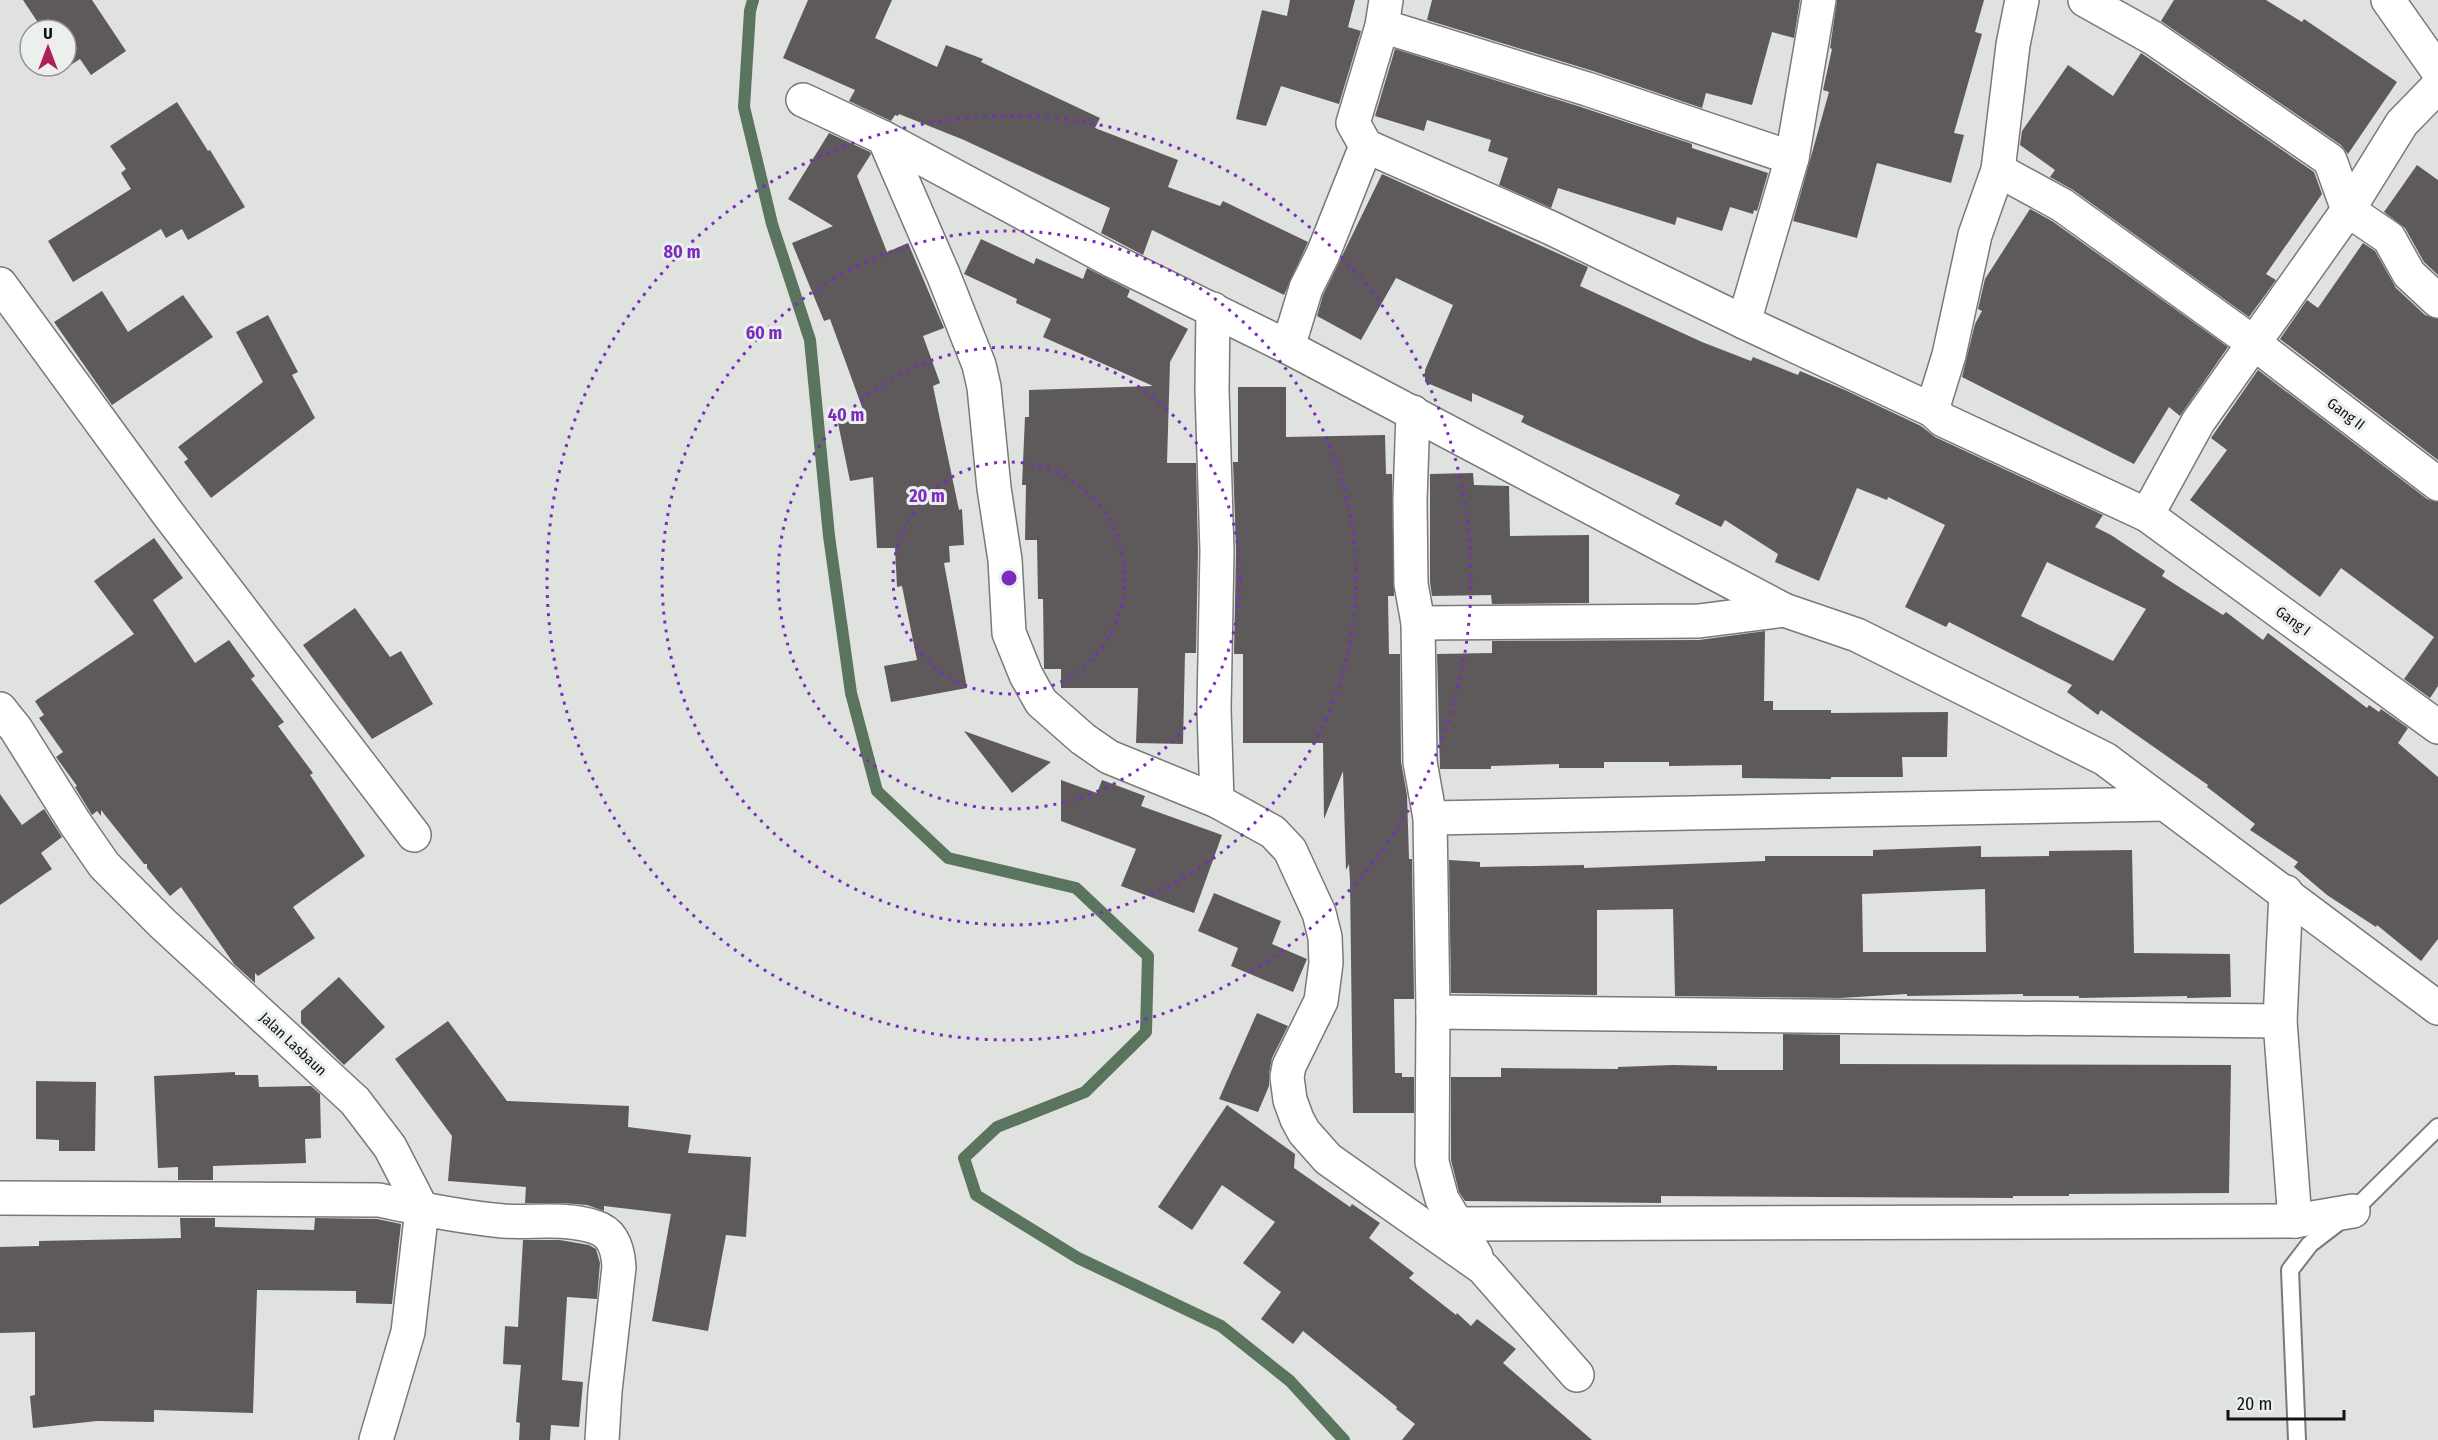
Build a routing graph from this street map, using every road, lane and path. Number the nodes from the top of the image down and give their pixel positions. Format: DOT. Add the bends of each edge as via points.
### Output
graph roads {
  1 [pos="1820,0"];
  2 [pos="2022,0"];
  3 [pos="2085,0"];
  4 [pos="2388,0"];
  5 [pos="1384,13"];
  6 [pos="2438,71"];
  7 [pos="2438,86"];
  8 [pos="803,100"];
  9 [pos="884,138"];
  10 [pos="1366,146"];
  11 [pos="1792,158"];
  12 [pos="1998,170"];
  13 [pos="2348,210"];
  14 [pos="0,284"];
  15 [pos="2438,301"];
  16 [pos="1213,309"];
  17 [pos="1744,322"];
  18 [pos="2255,345"];
  19 [pos="1288,347"];
  20 [pos="1932,410"];
  21 [pos="1413,412"];
  22 [pos="2438,484"];
  23 [pos="2147,514"];
  24 [pos="1784,610"];
  25 [pos="1418,623"];
  26 [pos="0,709"];
  27 [pos="2438,727"];
  28 [pos="1217,801"];
  29 [pos="2165,804"];
  30 [pos="1430,818"];
  31 [pos="414,835"];
  32 [pos="2286,892"];
  33 [pos="2438,1008"];
  34 [pos="1433,1012"];
  35 [pos="2280,1021"];
  36 [pos="2438,1127"];
  37 [pos="0,1198"];
  38 [pos="422,1209"];
  39 [pos="2354,1211"];
  40 [pos="2295,1221"];
  41 [pos="1456,1224"];
  42 [pos="1483,1268"];
  43 [pos="1577,1375"];
  44 [pos="366,1440"];
  45 [pos="376,1440"];
  46 [pos="602,1440"];
  47 [pos="2297,1440"];
  1 -- 11 [label="street"];
  2 -- 12 [label="street"];
  3 -- 13 [label="street" via="2153,38 2330,160"];
  4 -- 6 [label="street"];
  5 -- 10 [label="street" via="1353,123"];
  5 -- 11 [label="street" via="1587,89"];
  7 -- 13 [label="street" via="2402,123"];
  8 -- 9 [label="street"];
  9 -- 16 [label="street" via="1111,260"];
  9 -- 28 [label="street" via="979,365 1005,560 1009,633 1026,675 1041,702 1109,757"];
  10 -- 17 [label="street, Gang I" via="1551,228"];
  10 -- 19 [label="street" via="1306,288"];
  11 -- 17 [label="street"];
  12 -- 18 [label="street, Gang II" via="2062,204"];
  12 -- 20 [label="street" via="1976,235 1949,355"];
  13 -- 15 [label="street" via="2389,238 2409,274"];
  13 -- 18 [label="street"];
  14 -- 31 [label="street" via="169,515"];
  16 -- 19 [label="street"];
  16 -- 28 [label="street"];
  17 -- 20 [label="street, Gang I"];
  18 -- 22 [label="street, Gang II"];
  18 -- 23 [label="street" via="2198,422"];
  19 -- 21 [label="street"];
  20 -- 23 [label="street, Gang I" via="1943,420"];
  21 -- 24 [label="street"];
  21 -- 25 [label="street" via="1411,584"];
  23 -- 27 [label="street, Gang I"];
  24 -- 25 [label="street" via="1699,621"];
  24 -- 29 [label="street" via="1857,635 2105,759"];
  25 -- 30 [label="street" via="1420,762"];
  26 -- 38 [label="street, Jalan Lasbaun" via="104,865 355,1101 390,1147"];
  28 -- 42 [label="street" via="1273,832 1290,850 1319,913 1326,963 1321,1001 1287,1077 1290,1100 1304,1132 1328,1159"];
  29 -- 30 [label="street"];
  29 -- 32 [label="street"];
  30 -- 34 [label="street"];
  32 -- 33 [label="street"];
  32 -- 35 [label="street"];
  34 -- 35 [label="street"];
  34 -- 41 [label="street" via="1432,1162 1442,1199"];
  35 -- 40 [label="street"];
  36 -- 39 [label="lane"];
  37 -- 38 [label="street" via="379,1200"];
  38 -- 45 [label="street" via="408,1332"];
  38 -- 46 [label="street" via="503,1221 571,1223 596,1227 610,1236 618,1250 619,1268"];
  39 -- 40 [label="street"];
  39 -- 47 [label="lane" via="2310,1244 2290,1270"];
  40 -- 41 [label="street"];
  41 -- 42 [label="street"];
  42 -- 43 [label="street"];
  44 -- 45 [label="street"];
}
